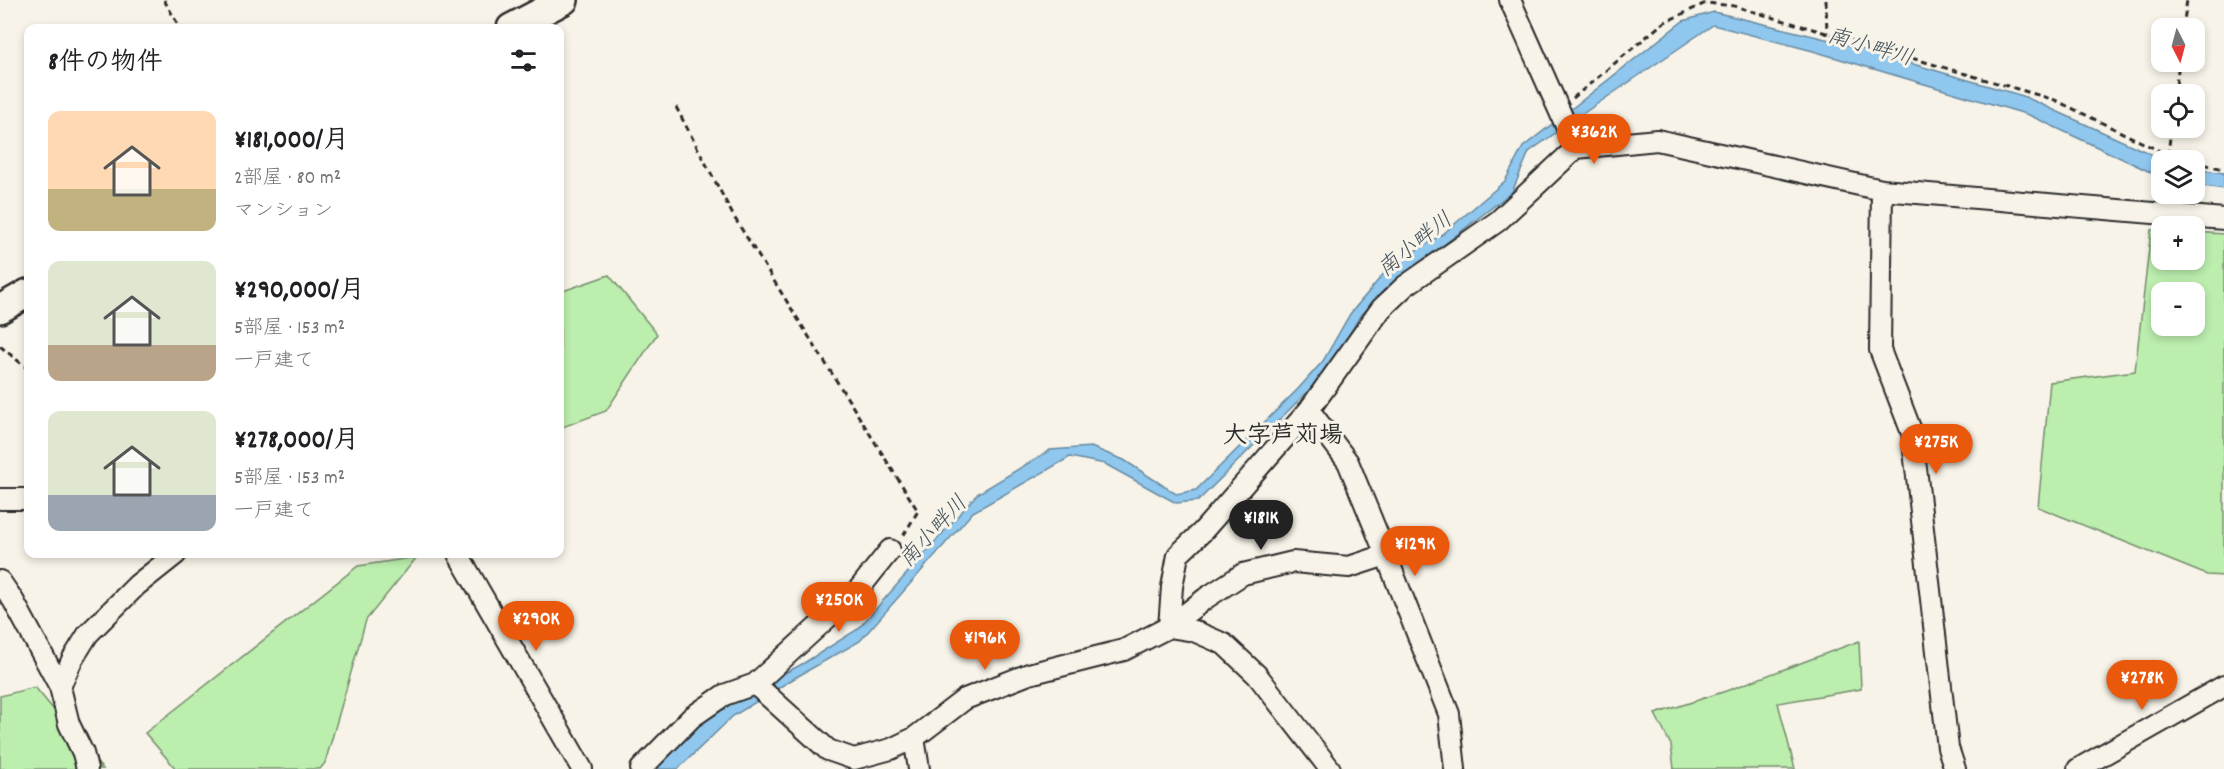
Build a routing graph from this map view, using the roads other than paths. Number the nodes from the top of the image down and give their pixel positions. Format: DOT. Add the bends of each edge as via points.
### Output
graph roads {
  1 [pos="564,0"];
  2 [pos="1510,0"];
  3 [pos="519,24"];
  4 [pos="1574,141"];
  5 [pos="1882,190"];
  6 [pos="2224,219"];
  7 [pos="24,295"];
  8 [pos="0,309"];
  9 [pos="1310,410"];
  10 [pos="0,499"];
  11 [pos="24,499"];
  12 [pos="890,550"];
  13 [pos="1386,555"];
  14 [pos="171,558"];
  15 [pos="460,558"];
  16 [pos="0,581"];
  17 [pos="6,605"];
  18 [pos="1169,627"];
  19 [pos="755,684"];
  20 [pos="2224,686"];
  21 [pos="60,687"];
  22 [pos="914,738"];
  23 [pos="87,769"];
  24 [pos="582,769"];
  25 [pos="641,769"];
  26 [pos="919,769"];
  27 [pos="1330,769"];
  28 [pos="1455,769"];
  29 [pos="1955,769"];
  30 [pos="2078,769"];
  1 -- 3 [label="main road"];
  2 -- 4 [label="street"];
  4 -- 5 [label="street" via="1657,140"];
  4 -- 9 [label="street" via="1498,221 1392,297"];
  5 -- 6 [label="street"];
  5 -- 29 [label="street" via="1880,350 1912,433 1948,748"];
  7 -- 8 [label="main road"];
  9 -- 13 [label="street" via="1348,462"];
  9 -- 18 [label="street" via="1178,555"];
  10 -- 11 [label="street"];
  12 -- 19 [label="street" via="859,589"];
  13 -- 18 [label="street" via="1349,567 1293,562 1243,574"];
  13 -- 28 [label="street" via="1449,714"];
  14 -- 21 [label="street" via="137,585 88,634"];
  15 -- 24 [label="street"];
  16 -- 17 [label="street"];
  17 -- 21 [label="street"];
  18 -- 22 [label="street" via="1124,650 1029,674 965,699"];
  18 -- 27 [label="street" via="1194,631 1224,644 1257,675"];
  19 -- 22 [label="street" via="828,750 854,759"];
  19 -- 25 [label="street" via="724,695 692,717"];
  20 -- 30 [label="street"];
  21 -- 23 [label="street" via="69,724"];
  22 -- 26 [label="street"];
}
